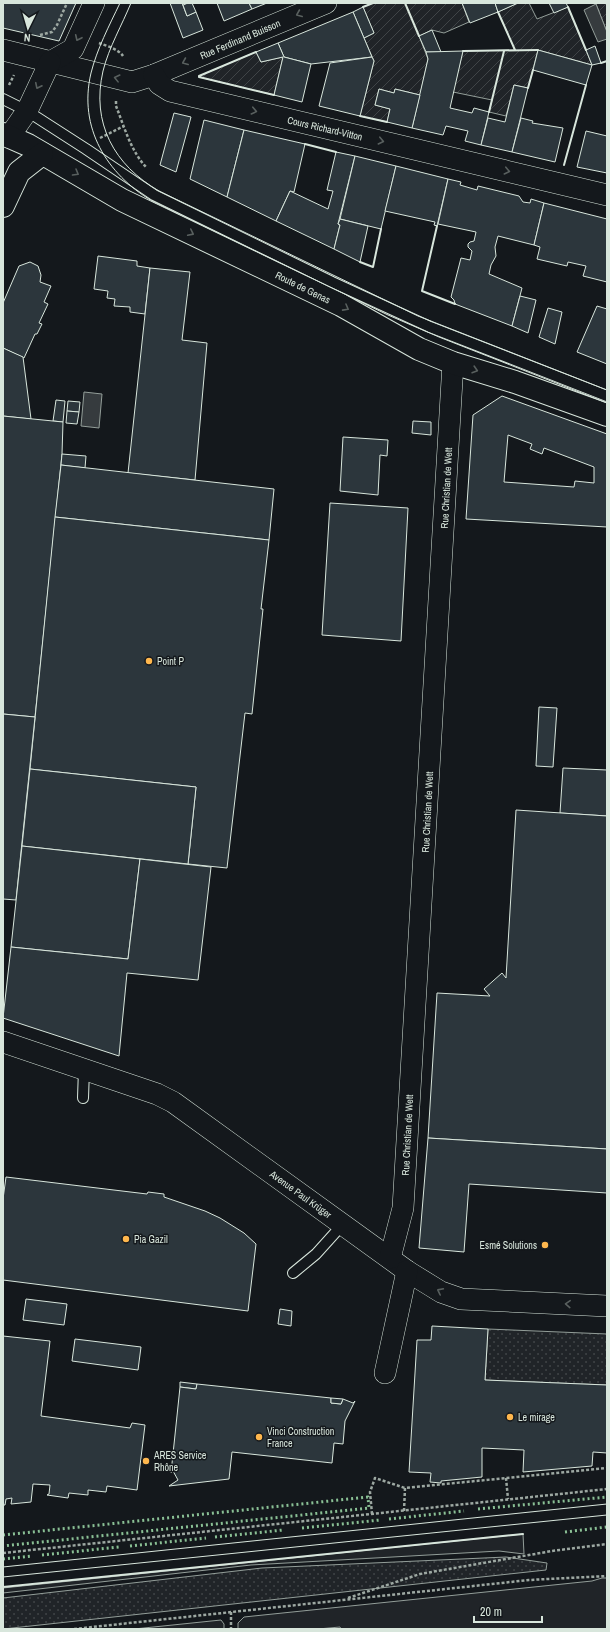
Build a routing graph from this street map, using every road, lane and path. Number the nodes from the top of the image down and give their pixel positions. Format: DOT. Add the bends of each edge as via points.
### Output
graph roads {
  1 [pos="94,3"];
  2 [pos="326,3"];
  3 [pos="57,25"];
  4 [pos="80,35"];
  5 [pos="3,50"];
  6 [pos="50,62"];
  7 [pos="154,75"];
  8 [pos="120,79"];
  9 [pos="3,99"];
  10 [pos="27,111"];
  11 [pos="5,139"];
  12 [pos="42,154"];
  13 [pos="152,173"];
  14 [pos="607,195"];
  15 [pos="3,206"];
  16 [pos="453,363"];
  17 [pos="607,396"];
  18 [pos="607,415"];
  19 [pos="3,1042"];
  20 [pos="84,1069"];
  21 [pos="83,1098"];
  22 [pos="343,1224"];
  23 [pos="390,1258"];
  24 [pos="408,1271"];
  25 [pos="293,1273"];
  26 [pos="607,1306"];
  27 [pos="385,1373"];
  28 [pos="607,1468"];
  29 [pos="506,1478"];
  30 [pos="404,1488"];
  31 [pos="607,1489"];
  32 [pos="508,1499"];
  33 [pos="404,1511"];
  34 [pos="372,1514"];
  35 [pos="607,1544"];
  36 [pos="3,1553"];
  37 [pos="607,1576"];
  38 [pos="342,1600"];
  39 [pos="231,1612"];
  40 [pos="90,1628"];
  41 [pos="74,1629"];
  42 [pos="231,1629"];
  1 -- 4 [label="street"];
  2 -- 7 [label="street, Rue Ferdinand Buisson, one-way"];
  3 -- 4 [label="path"];
  4 -- 6 [label="street, one-way" via="73,49"];
  4 -- 8 [label="path" via="123,55"];
  5 -- 6 [label="street"];
  8 -- 6 [label="street, one-way"];
  6 -- 10 [label="street, Route de Genas, one-way"];
  7 -- 8 [label="street" via="132,82"];
  7 -- 14 [label="street, Cours Richard-Vitton, one-way" via="159,84 170,90"];
  8 -- 13 [label="path" via="116,106 142,163"];
  9 -- 10 [label="lane, Route de Genas"];
  10 -- 11 [label="street, Route de Genas"];
  10 -- 17 [label="lane, Route de Genas" via="168,202 430,327"];
  11 -- 12 [label="main road, Route de Genas" via="28,145"];
  12 -- 15 [label="main road" via="19,172"];
  12 -- 16 [label="main road, Route de Genas, one-way" via="122,200 341,304 419,349"];
  16 -- 18 [label="main road, Route de Genas, one-way"];
  16 -- 23 [label="street, Rue Christian de Wett" via="403,1208"];
  19 -- 20 [label="street, Avenue Paul Krüger"];
  20 -- 21 [label="lane"];
  20 -- 22 [label="street, Avenue Paul Krüger" via="173,1102"];
  22 -- 23 [label="street, Avenue Paul Krüger"];
  22 -- 25 [label="lane" via="316,1254"];
  23 -- 24 [label="street, Avenue Paul Krüger"];
  26 -- 24 [label="street, Avenue Paul Krüger, one-way" via="462,1299 441,1292"];
  24 -- 27 [label="street"];
  28 -- 29 [label="path"];
  29 -- 30 [label="path"];
  29 -- 32 [label="path"];
  30 -- 33 [label="path"];
  30 -- 34 [label="path" via="375,1478 370,1492"];
  31 -- 32 [label="path"];
  32 -- 33 [label="path"];
  33 -- 34 [label="path"];
  34 -- 36 [label="path"];
  35 -- 38 [label="path" via="420,1574"];
  37 -- 38 [label="path" via="528,1580"];
  38 -- 39 [label="path"];
  39 -- 40 [label="path"];
  39 -- 42 [label="path"];
  40 -- 41 [label="path"];
}
